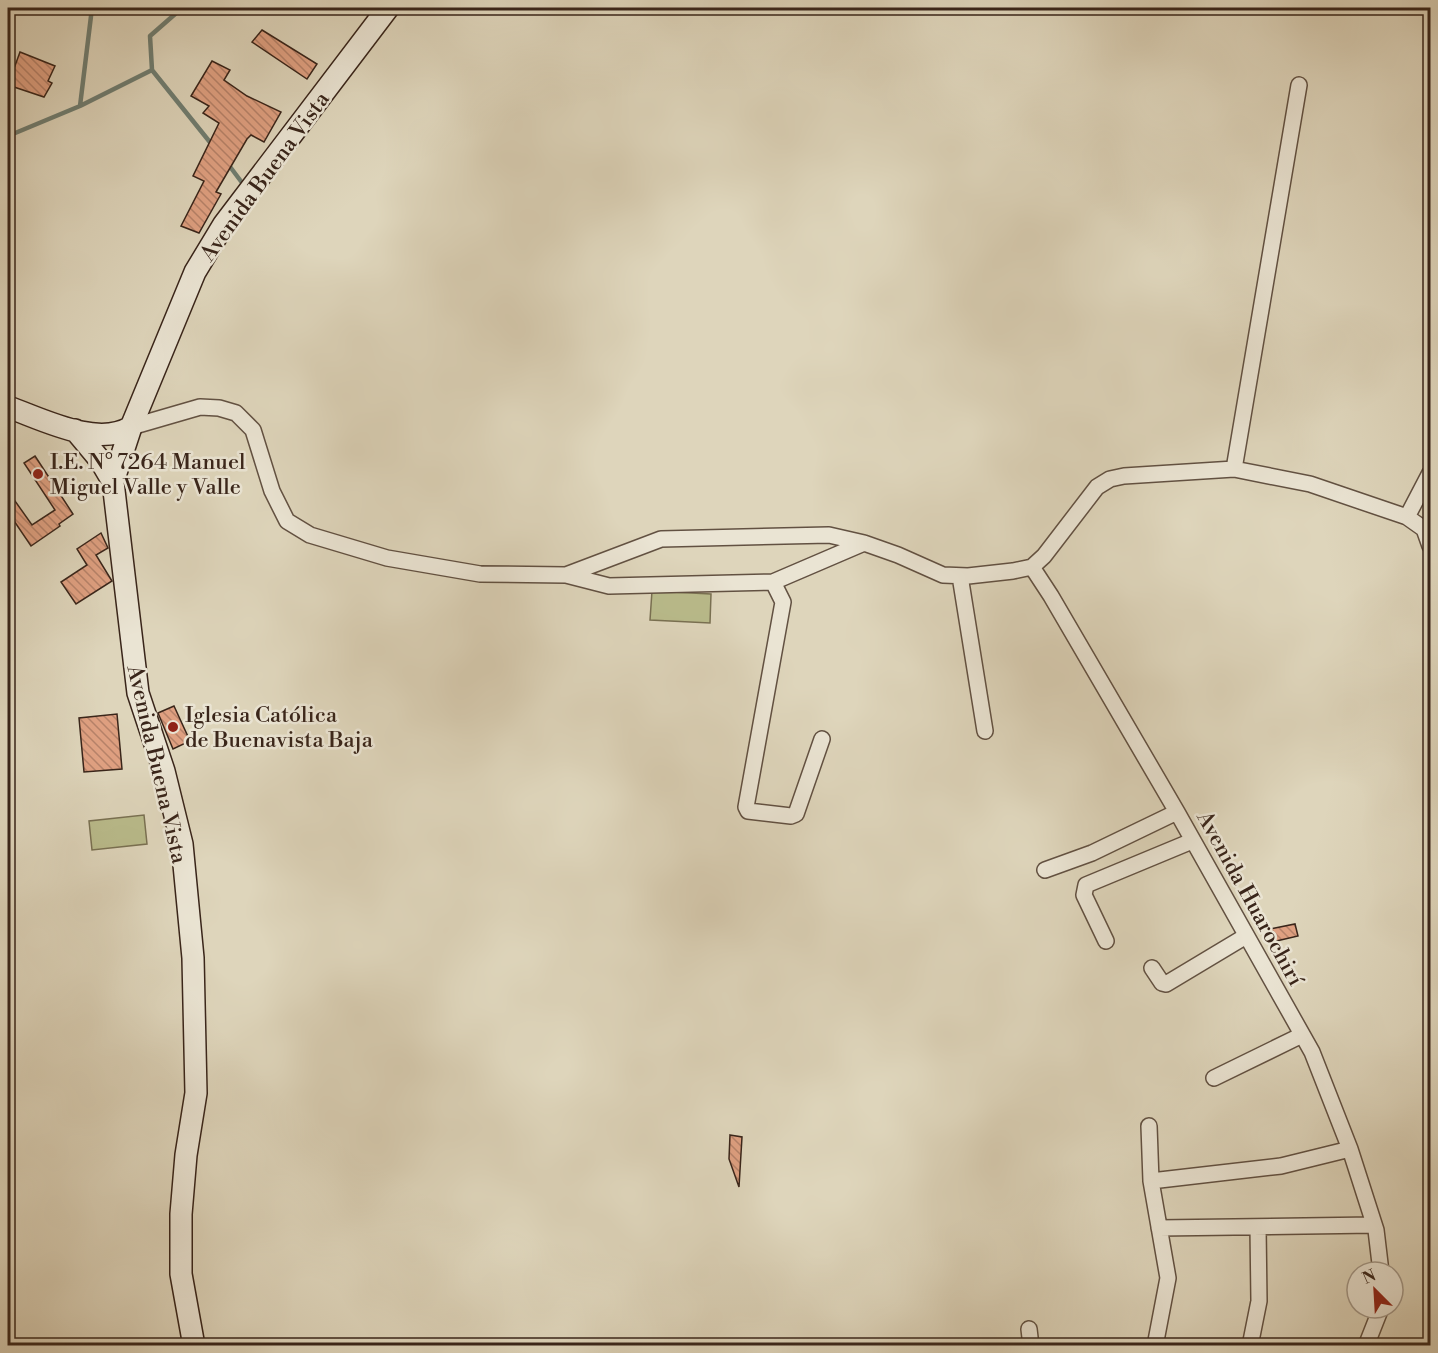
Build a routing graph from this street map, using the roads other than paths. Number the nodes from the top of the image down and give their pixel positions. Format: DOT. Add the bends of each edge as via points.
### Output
graph roads {
  1 [pos="388,8"];
  2 [pos="1299,85"];
  3 [pos="8,407"];
  4 [pos="130,427"];
  5 [pos="75,430"];
  6 [pos="1234,469"];
  7 [pos="1431,473"];
  8 [pos="112,482"];
  9 [pos="1407,517"];
  10 [pos="864,543"];
  11 [pos="1431,546"];
  12 [pos="1032,567"];
  13 [pos="566,575"];
  14 [pos="960,576"];
  15 [pos="773,582"];
  16 [pos="985,731"];
  17 [pos="822,739"];
  18 [pos="1177,812"];
  19 [pos="1192,841"];
  20 [pos="1045,870"];
  21 [pos="1246,936"];
  22 [pos="1106,941"];
  23 [pos="1152,968"];
  24 [pos="1302,1035"];
  25 [pos="1214,1078"];
  26 [pos="1149,1126"];
  27 [pos="1350,1149"];
  28 [pos="1151,1181"];
  29 [pos="1374,1225"];
  30 [pos="1258,1227"];
  31 [pos="1159,1228"];
  32 [pos="1379,1260"];
  33 [pos="1376,1320"];
  34 [pos="1029,1329"];
  35 [pos="194,1346"];
  36 [pos="1031,1346"];
  37 [pos="1155,1346"];
  38 [pos="1250,1346"];
  39 [pos="1365,1346"];
  1 -- 4 [label="street, Avenida Buena Vista" via="224,224 195,273"];
  2 -- 6 [label="street"];
  3 -- 5 [label="street"];
  4 -- 5 [label="street" via="103,436"];
  4 -- 8 [label="street, Avenida Buena Vista"];
  4 -- 13 [label="street" via="200,407 236,413 253,430 272,491 287,521 310,536 387,558 480,573"];
  5 -- 8 [label="street"];
  6 -- 9 [label="street" via="1310,484"];
  6 -- 12 [label="street" via="1110,479 1096,487"];
  7 -- 9 [label="street"];
  8 -- 35 [label="street, Avenida Buena Vista" via="138,693 164,771 182,844 192,947 196,1093 186,1155 181,1274"];
  9 -- 11 [label="street" via="1424,529"];
  10 -- 13 [label="street" via="829,535 661,539"];
  10 -- 14 [label="street" via="943,574"];
  10 -- 15 [label="street"];
  12 -- 14 [label="street"];
  12 -- 18 [label="street, Avenida Huarochirí"];
  13 -- 15 [label="street" via="609,586"];
  14 -- 16 [label="street"];
  15 -- 17 [label="street" via="783,602 748,811 796,814"];
  18 -- 19 [label="street, Avenida Huarochirí"];
  18 -- 20 [label="street" via="1092,853"];
  19 -- 21 [label="street, Avenida Huarochirí"];
  19 -- 22 [label="street" via="1086,885 1084,895"];
  21 -- 23 [label="street" via="1166,984"];
  21 -- 24 [label="street, Avenida Huarochirí"];
  24 -- 25 [label="street"];
  24 -- 27 [label="street, Avenida Huarochirí"];
  26 -- 28 [label="street"];
  27 -- 28 [label="street" via="1281,1166"];
  27 -- 29 [label="street, Avenida Huarochirí"];
  28 -- 31 [label="street"];
  29 -- 30 [label="street"];
  29 -- 32 [label="street, Avenida Huarochirí"];
  30 -- 31 [label="street"];
  30 -- 38 [label="street" via="1259,1301"];
  31 -- 37 [label="street" via="1168,1278"];
  33 -- 39 [label="street"];
  34 -- 36 [label="street"];
}
